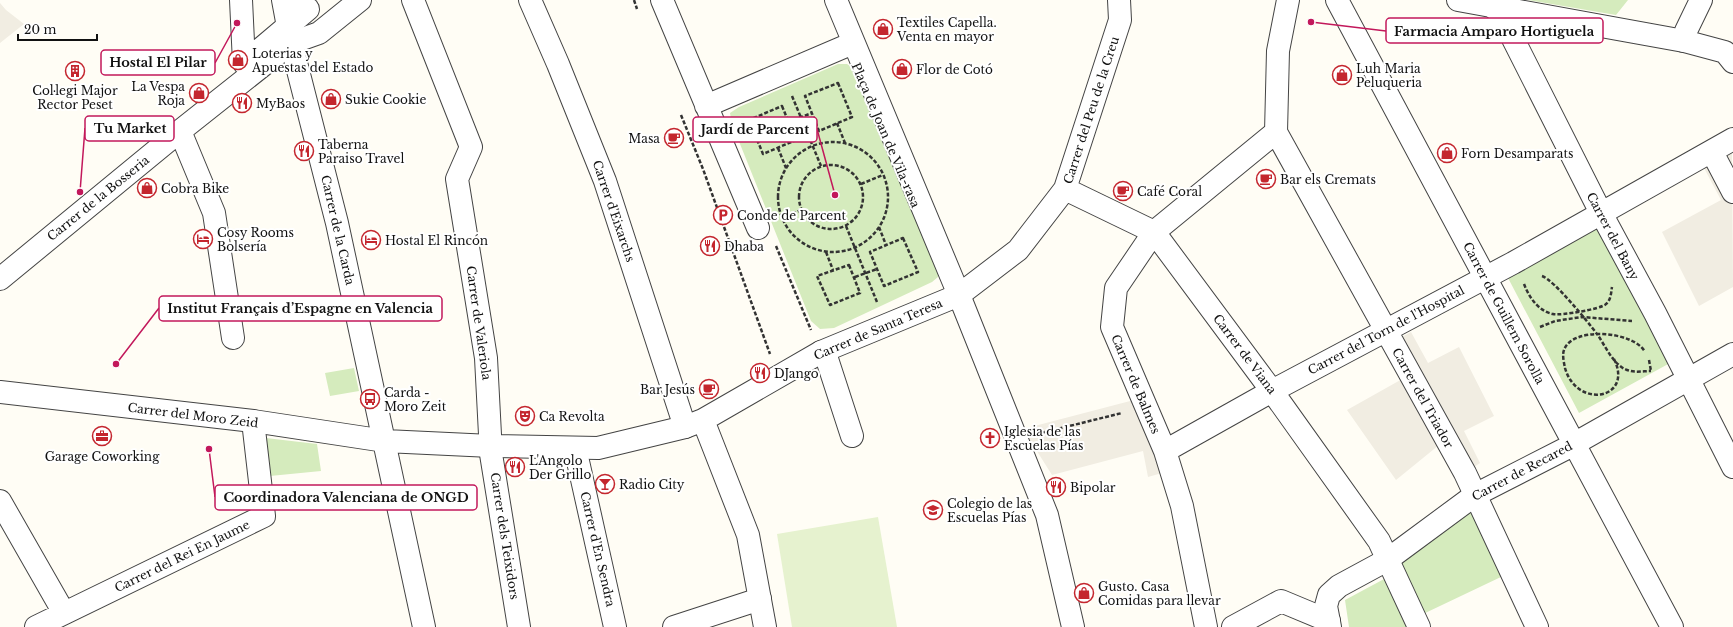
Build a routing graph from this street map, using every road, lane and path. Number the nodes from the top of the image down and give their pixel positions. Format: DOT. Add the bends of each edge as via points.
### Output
graph roads {
  1 [pos="241,0"];
  2 [pos="283,0"];
  3 [pos="298,0"];
  4 [pos="360,0"];
  5 [pos="413,0"];
  6 [pos="530,0"];
  7 [pos="662,0"];
  8 [pos="836,0"];
  9 [pos="1119,0"];
  10 [pos="1288,0"];
  11 [pos="1337,0"];
  12 [pos="1461,0"];
  13 [pos="1701,0"];
  14 [pos="1492,6"];
  15 [pos="289,35"];
  16 [pos="1684,40"];
  17 [pos="853,43"];
  18 [pos="1733,62"];
  19 [pos="789,90"];
  20 [pos="706,106"];
  21 [pos="812,113"];
  22 [pos="681,115"];
  23 [pos="800,117"];
  24 [pos="788,122"];
  25 [pos="837,123"];
  26 [pos="180,131"];
  27 [pos="1276,132"];
  28 [pos="1733,139"];
  29 [pos="845,143"];
  30 [pos="812,146"];
  31 [pos="778,148"];
  32 [pos="1712,152"];
  33 [pos="821,166"];
  34 [pos="786,168"];
  35 [pos="1065,189"];
  36 [pos="1733,192"];
  37 [pos="1600,213"];
  38 [pos="846,226"];
  39 [pos="879,227"];
  40 [pos="1154,232"];
  41 [pos="765,233"];
  42 [pos="886,245"];
  43 [pos="855,248"];
  44 [pos="826,252"];
  45 [pos="877,269"];
  46 [pos="833,270"];
  47 [pos="1517,270"];
  48 [pos="866,273"];
  49 [pos="855,278"];
  50 [pos="1485,278"];
  51 [pos="0,279"];
  52 [pos="1612,284"];
  53 [pos="959,295"];
  54 [pos="878,304"];
  55 [pos="1578,311"];
  56 [pos="1655,313"];
  57 [pos="1582,317"];
  58 [pos="1385,330"];
  59 [pos="1534,330"];
  60 [pos="1596,333"];
  61 [pos="233,338"];
  62 [pos="821,352"];
  63 [pos="1733,354"];
  64 [pos="771,355"];
  65 [pos="1614,359"];
  66 [pos="1651,371"];
  67 [pos="1656,374"];
  68 [pos="1689,380"];
  69 [pos="1272,391"];
  70 [pos="0,392"];
  71 [pos="1145,407"];
  72 [pos="253,422"];
  73 [pos="694,424"];
  74 [pos="1035,434"];
  75 [pos="852,436"];
  76 [pos="385,440"];
  77 [pos="1574,444"];
  78 [pos="490,446"];
  79 [pos="575,448"];
  80 [pos="1165,451"];
  81 [pos="1733,467"];
  82 [pos="1475,495"];
  83 [pos="0,501"];
  84 [pos="1387,560"];
  85 [pos="760,599"];
  86 [pos="64,614"];
  87 [pos="1329,618"];
  88 [pos="36,627"];
  89 [pos="424,627"];
  90 [pos="519,627"];
  91 [pos="615,627"];
  92 [pos="674,627"];
  93 [pos="765,627"];
  94 [pos="1073,627"];
  95 [pos="1206,627"];
  96 [pos="1233,627"];
  97 [pos="1419,627"];
  98 [pos="1537,627"];
  99 [pos="1672,627"];
  1 -- 15 [label="street" via="244,63"];
  2 -- 15 [label="street, Carrer de la Carda"];
  3 -- 15 [label="street" via="308,9"];
  4 -- 15 [label="street" via="319,33"];
  5 -- 78 [label="street, Carrer de Valeriola" via="471,147 457,179 486,358"];
  6 -- 73 [label="street, Carrer d'Eixarchs" via="605,181"];
  7 -- 20 [label="street"];
  8 -- 17 [label="street, Plaça de Joan de Vila-rasa"];
  9 -- 35 [label="street, Carrer del Peu de la Creu" via="1120,20"];
  10 -- 27 [label="street" via="1278,51"];
  11 -- 50 [label="street, Carrer de Guillem Sorolla"];
  12 -- 14 [label="street"];
  13 -- 16 [label="street"];
  14 -- 16 [label="street"];
  14 -- 37 [label="street, Carrer del Bany" via="1500,13"];
  15 -- 26 [label="street, Carrer de la Bosseria"];
  15 -- 76 [label="street, Carrer de la Carda" via="338,223"];
  16 -- 18 [label="street" via="1725,52"];
  17 -- 20 [label="street"];
  17 -- 53 [label="street, Plaça de Joan de Vila-rasa"];
  19 -- 23 [label="path"];
  20 -- 41 [label="street"];
  21 -- 23 [label="path"];
  21 -- 25 [label="path" via="819,131"];
  21 -- 25 [label="path" via="804,96 838,83 852,117"];
  22 -- 64 [label="path"];
  23 -- 24 [label="path"];
  23 -- 30 [label="path"];
  24 -- 31 [label="path" via="796,140"];
  24 -- 31 [label="path" via="782,106 749,120 763,154"];
  25 -- 29 [label="path"];
  26 -- 51 [label="street, Carrer de la Bosseria"];
  26 -- 61 [label="street" via="214,213"];
  27 -- 40 [label="street, Carrer de Balmes"];
  27 -- 58 [label="street, Carrer del Triador"];
  28 -- 32 [label="street, Carrer del Torn de l'Hospital"];
  29 -- 30 [label="path" via="828,142"];
  29 -- 39 [label="path" via="863,151 876,162 884,175 888,191 887,211"];
  30 -- 33 [label="path"];
  30 -- 34 [label="path" via="796,156"];
  31 -- 34 [label="path"];
  32 -- 36 [label="street"];
  32 -- 37 [label="street, Carrer del Torn de l'Hospital"];
  33 -- 38 [label="path" via="836,165 850,172 861,184 863,202 857,217"];
  33 -- 38 [label="path" via="806,177 799,194 801,210 812,223 829,230"];
  34 -- 44 [label="path" via="779,184 778,200 782,218 790,231 802,242"];
  35 -- 40 [label="street, Carrer de Viana"];
  35 -- 53 [label="street, Carrer del Peu de la Creu" via="1018,250"];
  37 -- 47 [label="street, Carrer del Torn de l'Hospital"];
  37 -- 56 [label="street, Carrer del Bany"];
  38 -- 43 [label="path"];
  39 -- 42 [label="path"];
  39 -- 43 [label="path" via="868,240"];
  40 -- 69 [label="street, Carrer de Viana"];
  40 -- 71 [label="street, Carrer de Balmes" via="1116,288 1112,327"];
  41 -- 62 [label="path"];
  42 -- 45 [label="path" via="870,252"];
  42 -- 45 [label="path" via="903,238 918,272 884,286"];
  43 -- 44 [label="path"];
  43 -- 48 [label="path"];
  44 -- 46 [label="path"];
  45 -- 48 [label="path"];
  46 -- 49 [label="path" via="850,265"];
  46 -- 49 [label="path" via="817,276 830,305 860,293"];
  47 -- 50 [label="street, Carrer del Torn de l'Hospital"];
  47 -- 55 [label="path" via="1544,277 1556,285"];
  47 -- 55 [label="path" via="1528,293 1542,310 1561,315"];
  48 -- 49 [label="path"];
  48 -- 54 [label="path"];
  50 -- 58 [label="street, Carrer del Torn de l'Hospital"];
  50 -- 77 [label="street, Carrer de Guillem Sorolla"];
  52 -- 55 [label="path" via="1607,304 1600,308"];
  53 -- 62 [label="street, Carrer de Santa Teresa"];
  53 -- 94 [label="street, Plaça de Joan de Vila-rasa" via="1047,515"];
  55 -- 57 [label="path"];
  56 -- 57 [label="path" via="1638,320 1624,321"];
  56 -- 68 [label="street, Carrer del Bany"];
  57 -- 59 [label="path" via="1555,321"];
  57 -- 60 [label="path"];
  58 -- 69 [label="street, Carrer del Torn de l'Hospital"];
  58 -- 82 [label="street, Carrer del Triador"];
  60 -- 65 [label="path"];
  60 -- 65 [label="path" via="1580,337 1569,343 1564,350 1563,361 1570,380 1578,389 1588,394 1607,393 1618,380 1619,369"];
  60 -- 66 [label="path" via="1635,341 1650,361"];
  62 -- 73 [label="street, Carrer de Santa Teresa"];
  62 -- 75 [label="street" via="826,356"];
  63 -- 68 [label="street, Carrer de Recared"];
  65 -- 66 [label="path" via="1625,369 1637,372"];
  66 -- 67 [label="path"];
  68 -- 77 [label="street, Carrer de Recared"];
  68 -- 81 [label="street, Carrer del Bany"];
  69 -- 80 [label="street, Carrer del Torn de l'Hospital"];
  69 -- 84 [label="street, Carrer de Viana" via="1379,541"];
  70 -- 72 [label="street, Carrer del Moro Zeid"];
  71 -- 74 [label="path"];
  71 -- 80 [label="street, Carrer de Balmes"];
  72 -- 76 [label="street, Carrer del Moro Zeid"];
  72 -- 86 [label="street, Carrer del Rei En Jaume" via="264,516"];
  73 -- 79 [label="street, Carrer de Santa Teresa" via="598,448"];
  73 -- 85 [label="street, Carrer d'Eixarchs" via="748,536"];
  76 -- 78 [label="street, Carrer de Santa Teresa"];
  76 -- 89 [label="street, Carrer de la Carda"];
  77 -- 82 [label="street, Carrer de Recared"];
  77 -- 99 [label="street, Carrer de Guillem Sorolla"];
  78 -- 79 [label="street, Carrer de Santa Teresa"];
  78 -- 90 [label="street, Carrer dels Teixidors"];
  79 -- 91 [label="street, Carrer d'En Sendra"];
  80 -- 95 [label="street, Carrer de Balmes" via="1182,506"];
  82 -- 84 [label="street, Carrer de Recared"];
  82 -- 98 [label="street, Carrer del Triador"];
  83 -- 86 [label="street"];
  84 -- 87 [label="street, Carrer de Recared" via="1339,586 1329,595"];
  84 -- 97 [label="street, Carrer de Viana"];
  85 -- 92 [label="street"];
  85 -- 93 [label="street, Carrer d'Eixarchs"];
  86 -- 88 [label="street, Carrer del Rei En Jaume"];
  87 -- 96 [label="street, Carrer de Recared" via="1281,601"];
}
